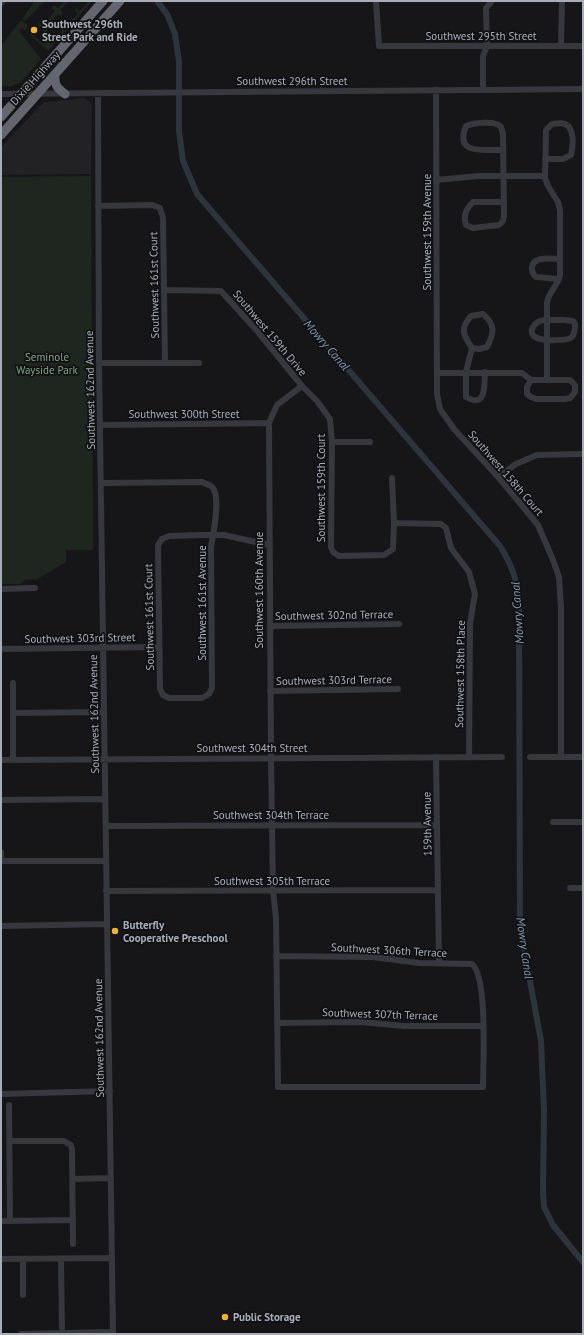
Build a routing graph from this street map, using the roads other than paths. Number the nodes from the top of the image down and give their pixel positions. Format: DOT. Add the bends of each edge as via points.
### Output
graph roads {
  1 [pos="120,1"];
  2 [pos="376,1"];
  3 [pos="492,1"];
  4 [pos="562,1"];
  5 [pos="101,4"];
  6 [pos="487,46"];
  7 [pos="561,46"];
  8 [pos="583,46"];
  9 [pos="55,74"];
  10 [pos="583,89"];
  11 [pos="436,90"];
  12 [pos="484,90"];
  13 [pos="98,93"];
  14 [pos="1,94"];
  15 [pos="37,94"];
  16 [pos="65,94"];
  17 [pos="20,95"];
  18 [pos="1,104"];
  19 [pos="2,116"];
  20 [pos="1,126"];
  21 [pos="1,135"];
  22 [pos="503,150"];
  23 [pos="545,159"];
  24 [pos="503,175"];
  25 [pos="545,176"];
  26 [pos="436,180"];
  27 [pos="503,202"];
  28 [pos="98,206"];
  29 [pos="560,259"];
  30 [pos="559,279"];
  31 [pos="165,290"];
  32 [pos="547,320"];
  33 [pos="547,340"];
  34 [pos="472,348"];
  35 [pos="100,363"];
  36 [pos="165,363"];
  37 [pos="199,363"];
  38 [pos="466,372"];
  39 [pos="485,372"];
  40 [pos="438,373"];
  41 [pos="531,380"];
  42 [pos="547,380"];
  43 [pos="302,386"];
  44 [pos="269,423"];
  45 [pos="100,425"];
  46 [pos="332,442"];
  47 [pos="370,442"];
  48 [pos="583,454"];
  49 [pos="498,477"];
  50 [pos="392,478"];
  51 [pos="102,483"];
  52 [pos="394,523"];
  53 [pos="213,535"];
  54 [pos="269,545"];
  55 [pos="35,588"];
  56 [pos="1,589"];
  57 [pos="399,624"];
  58 [pos="270,626"];
  59 [pos="103,647"];
  60 [pos="158,647"];
  61 [pos="1,649"];
  62 [pos="13,683"];
  63 [pos="398,689"];
  64 [pos="270,691"];
  65 [pos="163,695"];
  66 [pos="104,712"];
  67 [pos="13,713"];
  68 [pos="271,757"];
  69 [pos="436,757"];
  70 [pos="469,757"];
  71 [pos="502,757"];
  72 [pos="530,757"];
  73 [pos="561,757"];
  74 [pos="583,757"];
  75 [pos="104,759"];
  76 [pos="1,760"];
  77 [pos="13,760"];
  78 [pos="105,799"];
  79 [pos="1,800"];
  80 [pos="553,822"];
  81 [pos="583,822"];
  82 [pos="273,825"];
  83 [pos="437,825"];
  84 [pos="106,826"];
  85 [pos="1,852"];
  86 [pos="1,861"];
  87 [pos="106,861"];
  88 [pos="570,888"];
  89 [pos="583,888"];
  90 [pos="438,890"];
  91 [pos="106,891"];
  92 [pos="273,891"];
  93 [pos="107,924"];
  94 [pos="1,926"];
  95 [pos="276,956"];
  96 [pos="439,963"];
  97 [pos="277,1023"];
  98 [pos="483,1026"];
  99 [pos="110,1091"];
  100 [pos="1,1094"];
  101 [pos="9,1105"];
  102 [pos="10,1141"];
  103 [pos="110,1178"];
  104 [pos="73,1179"];
  105 [pos="73,1220"];
  106 [pos="1,1221"];
  107 [pos="10,1221"];
  108 [pos="73,1244"];
  109 [pos="111,1258"];
  110 [pos="1,1259"];
  111 [pos="23,1259"];
  112 [pos="61,1259"];
  113 [pos="23,1295"];
  114 [pos="112,1333"];
  115 [pos="21,1334"];
  116 [pos="62,1334"];
  1 -- 9 [label="highway, Dixie Highway"];
  2 -- 6 [label="street, Southwest 295th Street" via="379,46"];
  3 -- 6 [label="street" via="486,8"];
  4 -- 7 [label="street"];
  5 -- 15 [label="highway" via="92,22 40,81"];
  5 -- 17 [label="highway, Dixie Highway"];
  6 -- 7 [label="street, Southwest 295th Street"];
  6 -- 12 [label="street" via="483,56"];
  7 -- 8 [label="street, Southwest 295th Street"];
  9 -- 15 [label="highway, Dixie Highway"];
  9 -- 16 [label="highway" via="55,85"];
  10 -- 12 [label="street, Southwest 296th Street"];
  11 -- 12 [label="street, Southwest 296th Street"];
  11 -- 13 [label="street, Southwest 296th Street"];
  11 -- 26 [label="street, Southwest 159th Avenue"];
  13 -- 16 [label="street, Southwest 296th Street"];
  13 -- 28 [label="street, Southwest 162nd Avenue"];
  14 -- 17 [label="street, Southwest 296th Street"];
  15 -- 16 [label="street, Southwest 296th Street"];
  15 -- 17 [label="street, Southwest 296th Street"];
  15 -- 21 [label="highway, Dixie Highway"];
  17 -- 19 [label="highway, Dixie Highway"];
  17 -- 20 [label="highway" via="16,110"];
  18 -- 19 [label="highway"];
  22 -- 22 [label="street" via="468,147 464,142 463,133 466,126 471,123 498,125 503,134"];
  22 -- 24 [label="street"];
  23 -- 23 [label="street" via="546,130 552,124 567,125 571,129 571,155"];
  23 -- 25 [label="street"];
  24 -- 25 [label="street"];
  24 -- 26 [label="street"];
  24 -- 27 [label="street"];
  25 -- 29 [label="street" via="559,206"];
  26 -- 40 [label="street, Southwest 159th Avenue"];
  27 -- 27 [label="street" via="504,216 499,225 473,228 466,225 465,212 473,202"];
  28 -- 31 [label="street, Southwest 161st Court" via="152,205 160,208 163,218"];
  28 -- 35 [label="street, Southwest 162nd Avenue"];
  29 -- 30 [label="street"];
  29 -- 30 [label="street" via="538,260 533,263 532,268 536,278"];
  30 -- 32 [label="street" via="547,300"];
  31 -- 36 [label="street, Southwest 161st Court"];
  31 -- 43 [label="street, Southwest 159th Drive" via="220,291"];
  32 -- 33 [label="street"];
  32 -- 33 [label="street" via="537,321 532,330 537,338"];
  32 -- 33 [label="street" via="569,320 575,324 575,330 572,337"];
  33 -- 42 [label="street"];
  34 -- 34 [label="street" via="487,347 491,338 492,325 483,314 471,316 465,323 463,332"];
  34 -- 38 [label="street"];
  35 -- 36 [label="street"];
  35 -- 45 [label="street, Southwest 162nd Avenue"];
  36 -- 37 [label="street"];
  38 -- 39 [label="street"];
  38 -- 39 [label="street" via="466,397 471,400 477,400 484,394"];
  38 -- 40 [label="street"];
  39 -- 41 [label="street" via="522,373"];
  40 -- 49 [label="street, Southwest 158th Court" via="440,409 444,416"];
  41 -- 42 [label="street"];
  41 -- 42 [label="street" via="527,394 536,399 565,399 570,398 575,392 575,386 570,380"];
  43 -- 44 [label="street, Southwest 159th Drive" via="277,405"];
  43 -- 46 [label="street, Southwest 159th Court" via="330,419"];
  44 -- 45 [label="street, Southwest 300th Street"];
  44 -- 54 [label="street, Southwest 160th Avenue"];
  45 -- 51 [label="street, Southwest 162nd Avenue"];
  46 -- 47 [label="street"];
  46 -- 52 [label="street, Southwest 159th Court" via="332,552 338,556 384,555 393,549"];
  48 -- 49 [label="street" via="537,455 516,464"];
  49 -- 73 [label="street, Southwest 158th Court" via="538,525 559,577"];
  50 -- 52 [label="street"];
  51 -- 53 [label="street, Southwest 161st Avenue" via="202,482 212,487 216,494"];
  51 -- 59 [label="street, Southwest 162nd Avenue"];
  52 -- 70 [label="street, Southwest 158th Place" via="441,524 446,528 451,548 468,572 475,594 470,623"];
  53 -- 54 [label="street"];
  53 -- 60 [label="street, Southwest 161st Court" via="169,536 162,538 158,545"];
  53 -- 65 [label="street, Southwest 161st Avenue" via="212,688 209,694 202,698 169,698"];
  54 -- 58 [label="street, Southwest 160th Avenue"];
  55 -- 56 [label="street"];
  57 -- 58 [label="street, Southwest 302nd Terrace"];
  58 -- 64 [label="street, Southwest 160th Avenue"];
  59 -- 60 [label="street, Southwest 303rd Street"];
  59 -- 61 [label="street, Southwest 303rd Street"];
  59 -- 66 [label="street, Southwest 162nd Avenue"];
  60 -- 65 [label="street, Southwest 161st Court" via="160,689"];
  62 -- 67 [label="street"];
  63 -- 64 [label="street, Southwest 303rd Terrace"];
  64 -- 68 [label="street, Southwest 160th Avenue"];
  66 -- 67 [label="street"];
  66 -- 75 [label="street, Southwest 162nd Avenue"];
  67 -- 77 [label="street"];
  68 -- 69 [label="street, Southwest 304th Street"];
  68 -- 75 [label="street, Southwest 304th Street"];
  68 -- 82 [label="street, Southwest 160th Avenue"];
  69 -- 70 [label="street, Southwest 304th Street"];
  69 -- 83 [label="street, 159th Avenue"];
  70 -- 71 [label="street, Southwest 304th Street"];
  72 -- 73 [label="street"];
  73 -- 74 [label="street"];
  75 -- 77 [label="street, Southwest 304th Street"];
  75 -- 78 [label="street, Southwest 162nd Avenue"];
  76 -- 77 [label="street, Southwest 304th Street"];
  78 -- 79 [label="street"];
  78 -- 84 [label="street, Southwest 162nd Avenue"];
  80 -- 81 [label="street"];
  82 -- 83 [label="street, Southwest 304th Terrace"];
  82 -- 84 [label="street, Southwest 304th Terrace"];
  82 -- 92 [label="street, Southwest 160th Avenue"];
  83 -- 90 [label="street, 159th Avenue"];
  84 -- 87 [label="street, Southwest 162nd Avenue"];
  85 -- 86 [label="street"];
  86 -- 87 [label="street"];
  87 -- 91 [label="street, Southwest 162nd Avenue"];
  88 -- 89 [label="street"];
  90 -- 92 [label="street, Southwest 305th Terrace"];
  90 -- 96 [label="street"];
  91 -- 92 [label="street, Southwest 305th Terrace"];
  91 -- 93 [label="street, Southwest 162nd Avenue"];
  92 -- 95 [label="street"];
  93 -- 94 [label="street"];
  93 -- 99 [label="street, Southwest 162nd Avenue"];
  95 -- 96 [label="street, Southwest 306th Terrace" via="382,957 407,962"];
  95 -- 97 [label="street"];
  96 -- 98 [label="street, Southwest 306th Terrace" via="467,963 476,967 482,989"];
  97 -- 98 [label="street, Southwest 307th Terrace" via="361,1022 404,1026"];
  97 -- 98 [label="street" via="278,1087 483,1087"];
  99 -- 100 [label="street"];
  99 -- 103 [label="street, Southwest 162nd Avenue"];
  101 -- 102 [label="street"];
  102 -- 104 [label="street" via="64,1141 71,1145"];
  102 -- 107 [label="street"];
  103 -- 104 [label="street"];
  103 -- 109 [label="street, Southwest 162nd Avenue"];
  104 -- 105 [label="street"];
  105 -- 107 [label="street"];
  105 -- 108 [label="street"];
  106 -- 107 [label="street"];
  109 -- 112 [label="street"];
  109 -- 114 [label="street, Southwest 162nd Avenue"];
  110 -- 111 [label="street"];
  111 -- 112 [label="street"];
  111 -- 113 [label="street"];
  112 -- 116 [label="street"];
  114 -- 116 [label="street"];
  115 -- 116 [label="street"];
}
